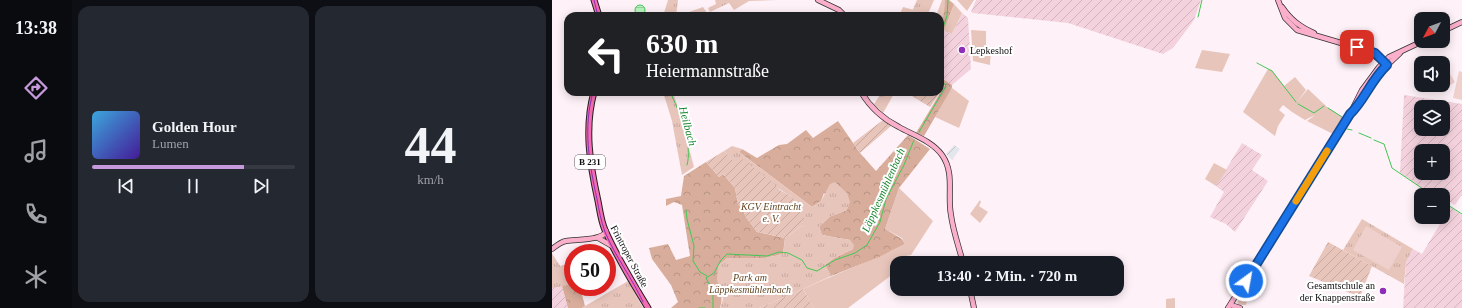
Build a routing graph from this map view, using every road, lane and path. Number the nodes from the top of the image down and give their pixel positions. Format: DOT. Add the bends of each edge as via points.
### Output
graph roads {
  1 [pos="594,0"];
  2 [pos="818,0"];
  3 [pos="1278,1"];
  4 [pos="598,12"];
  5 [pos="841,12"];
  6 [pos="1461,22"];
  7 [pos="1450,28"];
  8 [pos="1321,36"];
  9 [pos="1414,46"];
  10 [pos="1385,63"];
  11 [pos="593,96"];
  12 [pos="863,96"];
  13 [pos="606,231"];
  14 [pos="590,238"];
  15 [pos="598,238"];
  16 [pos="608,244"];
  17 [pos="612,244"];
  18 [pos="552,249"];
  19 [pos="616,252"];
  20 [pos="962,256"];
  21 [pos="971,296"];
  22 [pos="1229,306"];
  23 [pos="648,308"];
  24 [pos="974,308"];
  25 [pos="1240,308"];
  1 -- 4 [label="main road"];
  2 -- 5 [label="street"];
  3 -- 8 [label="street" via="1291,20"];
  3 -- 8 [label="street" via="1285,18 1297,30"];
  6 -- 7 [label="street"];
  8 -- 10 [label="street" via="1375,53"];
  9 -- 10 [label="street"];
  10 -- 22 [label="street"];
  11 -- 13 [label="main road, Frintroper Straße / B 231" via="588,149"];
  12 -- 20 [label="street" via="885,118 927,142 942,155 949,171 952,223"];
  13 -- 14 [label="street"];
  13 -- 15 [label="street"];
  13 -- 17 [label="main road, Frintroper Straße / B 231"];
  14 -- 15 [label="street"];
  14 -- 18 [label="street" via="566,241"];
  15 -- 16 [label="street"];
  19 -- 23 [label="main road, Frintroper Straße / B 231"];
  21 -- 24 [label="street"];
  22 -- 25 [label="street"];
}
